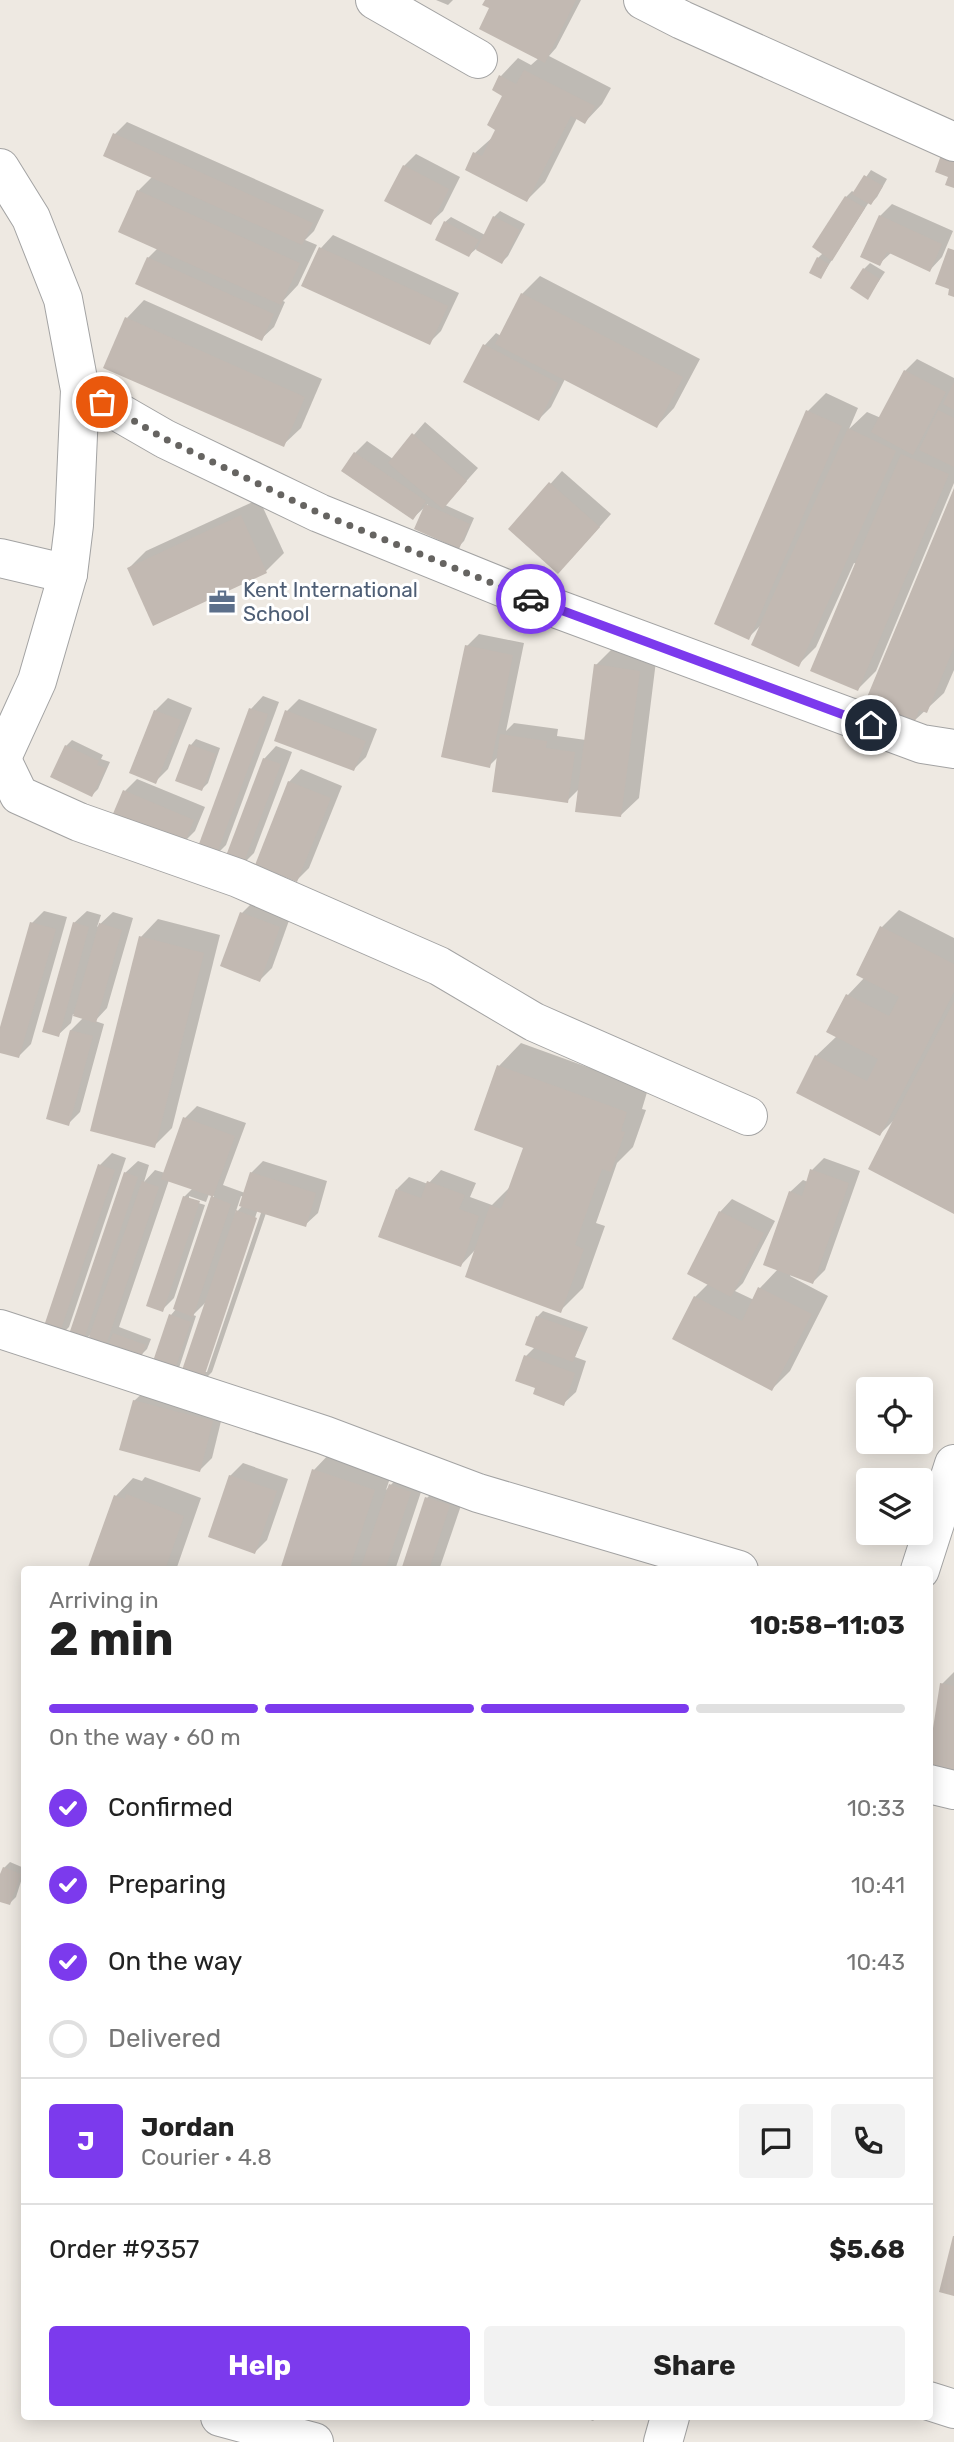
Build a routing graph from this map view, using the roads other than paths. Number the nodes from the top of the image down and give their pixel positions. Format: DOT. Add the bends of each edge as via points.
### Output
graph roads {
  1 [pos="375,0"];
  2 [pos="643,0"];
  3 [pos="478,59"];
  4 [pos="954,142"];
  5 [pos="0,168"];
  6 [pos="80,390"];
  7 [pos="0,558"];
  8 [pos="68,575"];
  9 [pos="954,749"];
  10 [pos="1,761"];
  11 [pos="748,1116"];
  12 [pos="0,1329"];
  13 [pos="954,1465"];
  14 [pos="725,1566"];
  15 [pos="921,1566"];
  16 [pos="933,1785"];
  17 [pos="954,1790"];
  18 [pos="933,2402"];
  19 [pos="954,2409"];
  20 [pos="231,2420"];
  21 [pos="669,2420"];
  22 [pos="314,2442"];
  23 [pos="663,2442"];
  1 -- 3 [label="street"];
  2 -- 4 [label="street"];
  5 -- 6 [label="street" via="31,218 63,299"];
  6 -- 8 [label="street"];
  6 -- 9 [label="street" via="165,439 319,513 922,744"];
  7 -- 8 [label="street"];
  8 -- 10 [label="street" via="37,681"];
  10 -- 11 [label="street" via="19,795 79,822 238,878 439,966 534,1022"];
  12 -- 14 [label="street" via="312,1431 478,1493"];
  13 -- 15 [label="street"];
  16 -- 17 [label="street"];
  18 -- 19 [label="street"];
  20 -- 22 [label="street"];
  21 -- 23 [label="street"];
}
